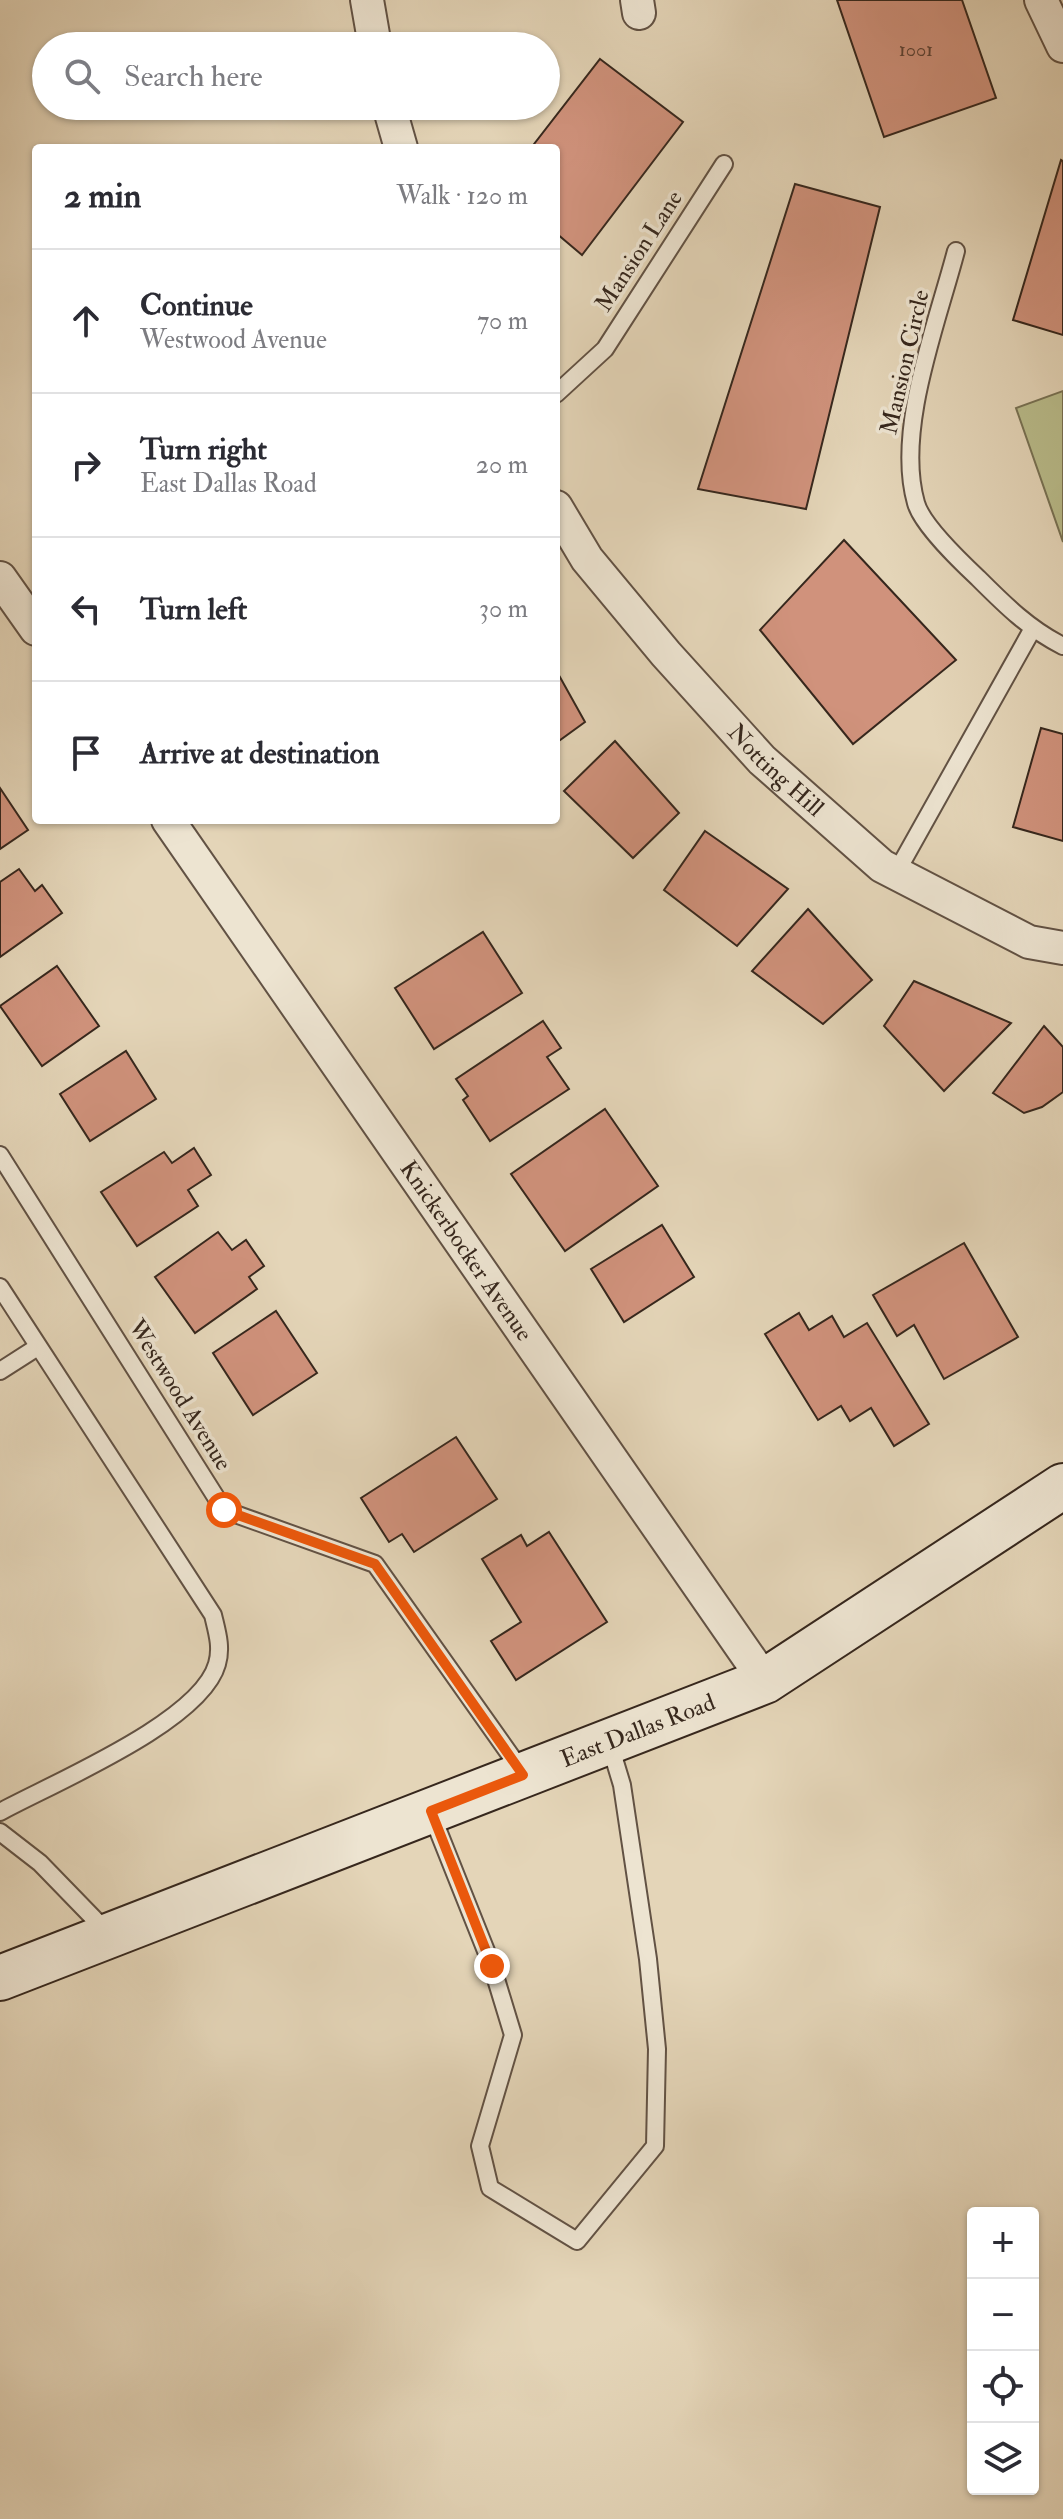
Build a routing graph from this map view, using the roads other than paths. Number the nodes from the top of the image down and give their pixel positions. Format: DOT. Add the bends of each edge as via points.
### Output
graph roads {
  1 [pos="367,0"];
  2 [pos="1041,0"];
  3 [pos="373,32"];
  4 [pos="1063,46"];
  5 [pos="393,120"];
  6 [pos="400,144"];
  7 [pos="724,164"];
  8 [pos="956,251"];
  9 [pos="560,390"];
  10 [pos="560,514"];
  11 [pos="0,578"];
  12 [pos="32,623"];
  13 [pos="1032,630"];
  14 [pos="1063,646"];
  15 [pos="171,824"];
  16 [pos="896,873"];
  17 [pos="1063,948"];
  18 [pos="0,1155"];
  19 [pos="0,1287"];
  20 [pos="36,1348"];
  21 [pos="0,1371"];
  22 [pos="1063,1486"];
  23 [pos="765,1681"];
  24 [pos="609,1742"];
  25 [pos="523,1775"];
  26 [pos="431,1811"];
  27 [pos="0,1812"];
  28 [pos="0,1832"];
  29 [pos="0,1849"];
  30 [pos="23,1850"];
  31 [pos="110,1936"];
  32 [pos="0,1978"];
  1 -- 3 [label="street"];
  2 -- 4 [label="street"];
  5 -- 6 [label="street"];
  7 -- 9 [label="lane, Mansion Lane" via="605,349"];
  8 -- 13 [label="lane, Mansion Circle" via="909,455 916,506 955,556"];
  10 -- 16 [label="street, Notting Hill" via="587,559 762,760"];
  11 -- 12 [label="street"];
  13 -- 14 [label="lane, Mansion Circle"];
  13 -- 16 [label="lane"];
  15 -- 23 [label="street, Knickerbocker Avenue"];
  16 -- 17 [label="street, Notting Hill" via="1029,942"];
  18 -- 25 [label="lane, Westwood Avenue" via="224,1510 375,1564"];
  19 -- 20 [label="lane"];
  20 -- 21 [label="lane"];
  20 -- 27 [label="lane" via="213,1615 220,1646 217,1666 202,1692 169,1722"];
  22 -- 23 [label="street, East Dallas Road"];
  23 -- 24 [label="street, East Dallas Road"];
  24 -- 25 [label="street, East Dallas Road"];
  24 -- 26 [label="lane" via="622,1785 648,1959 657,2049 655,2146 577,2241 490,2188 480,2146 513,2035"];
  25 -- 26 [label="street, East Dallas Road"];
  26 -- 31 [label="street, East Dallas Road"];
  28 -- 30 [label="lane"];
  29 -- 30 [label="lane"];
  30 -- 31 [label="lane"];
  31 -- 32 [label="street, East Dallas Road"];
}
